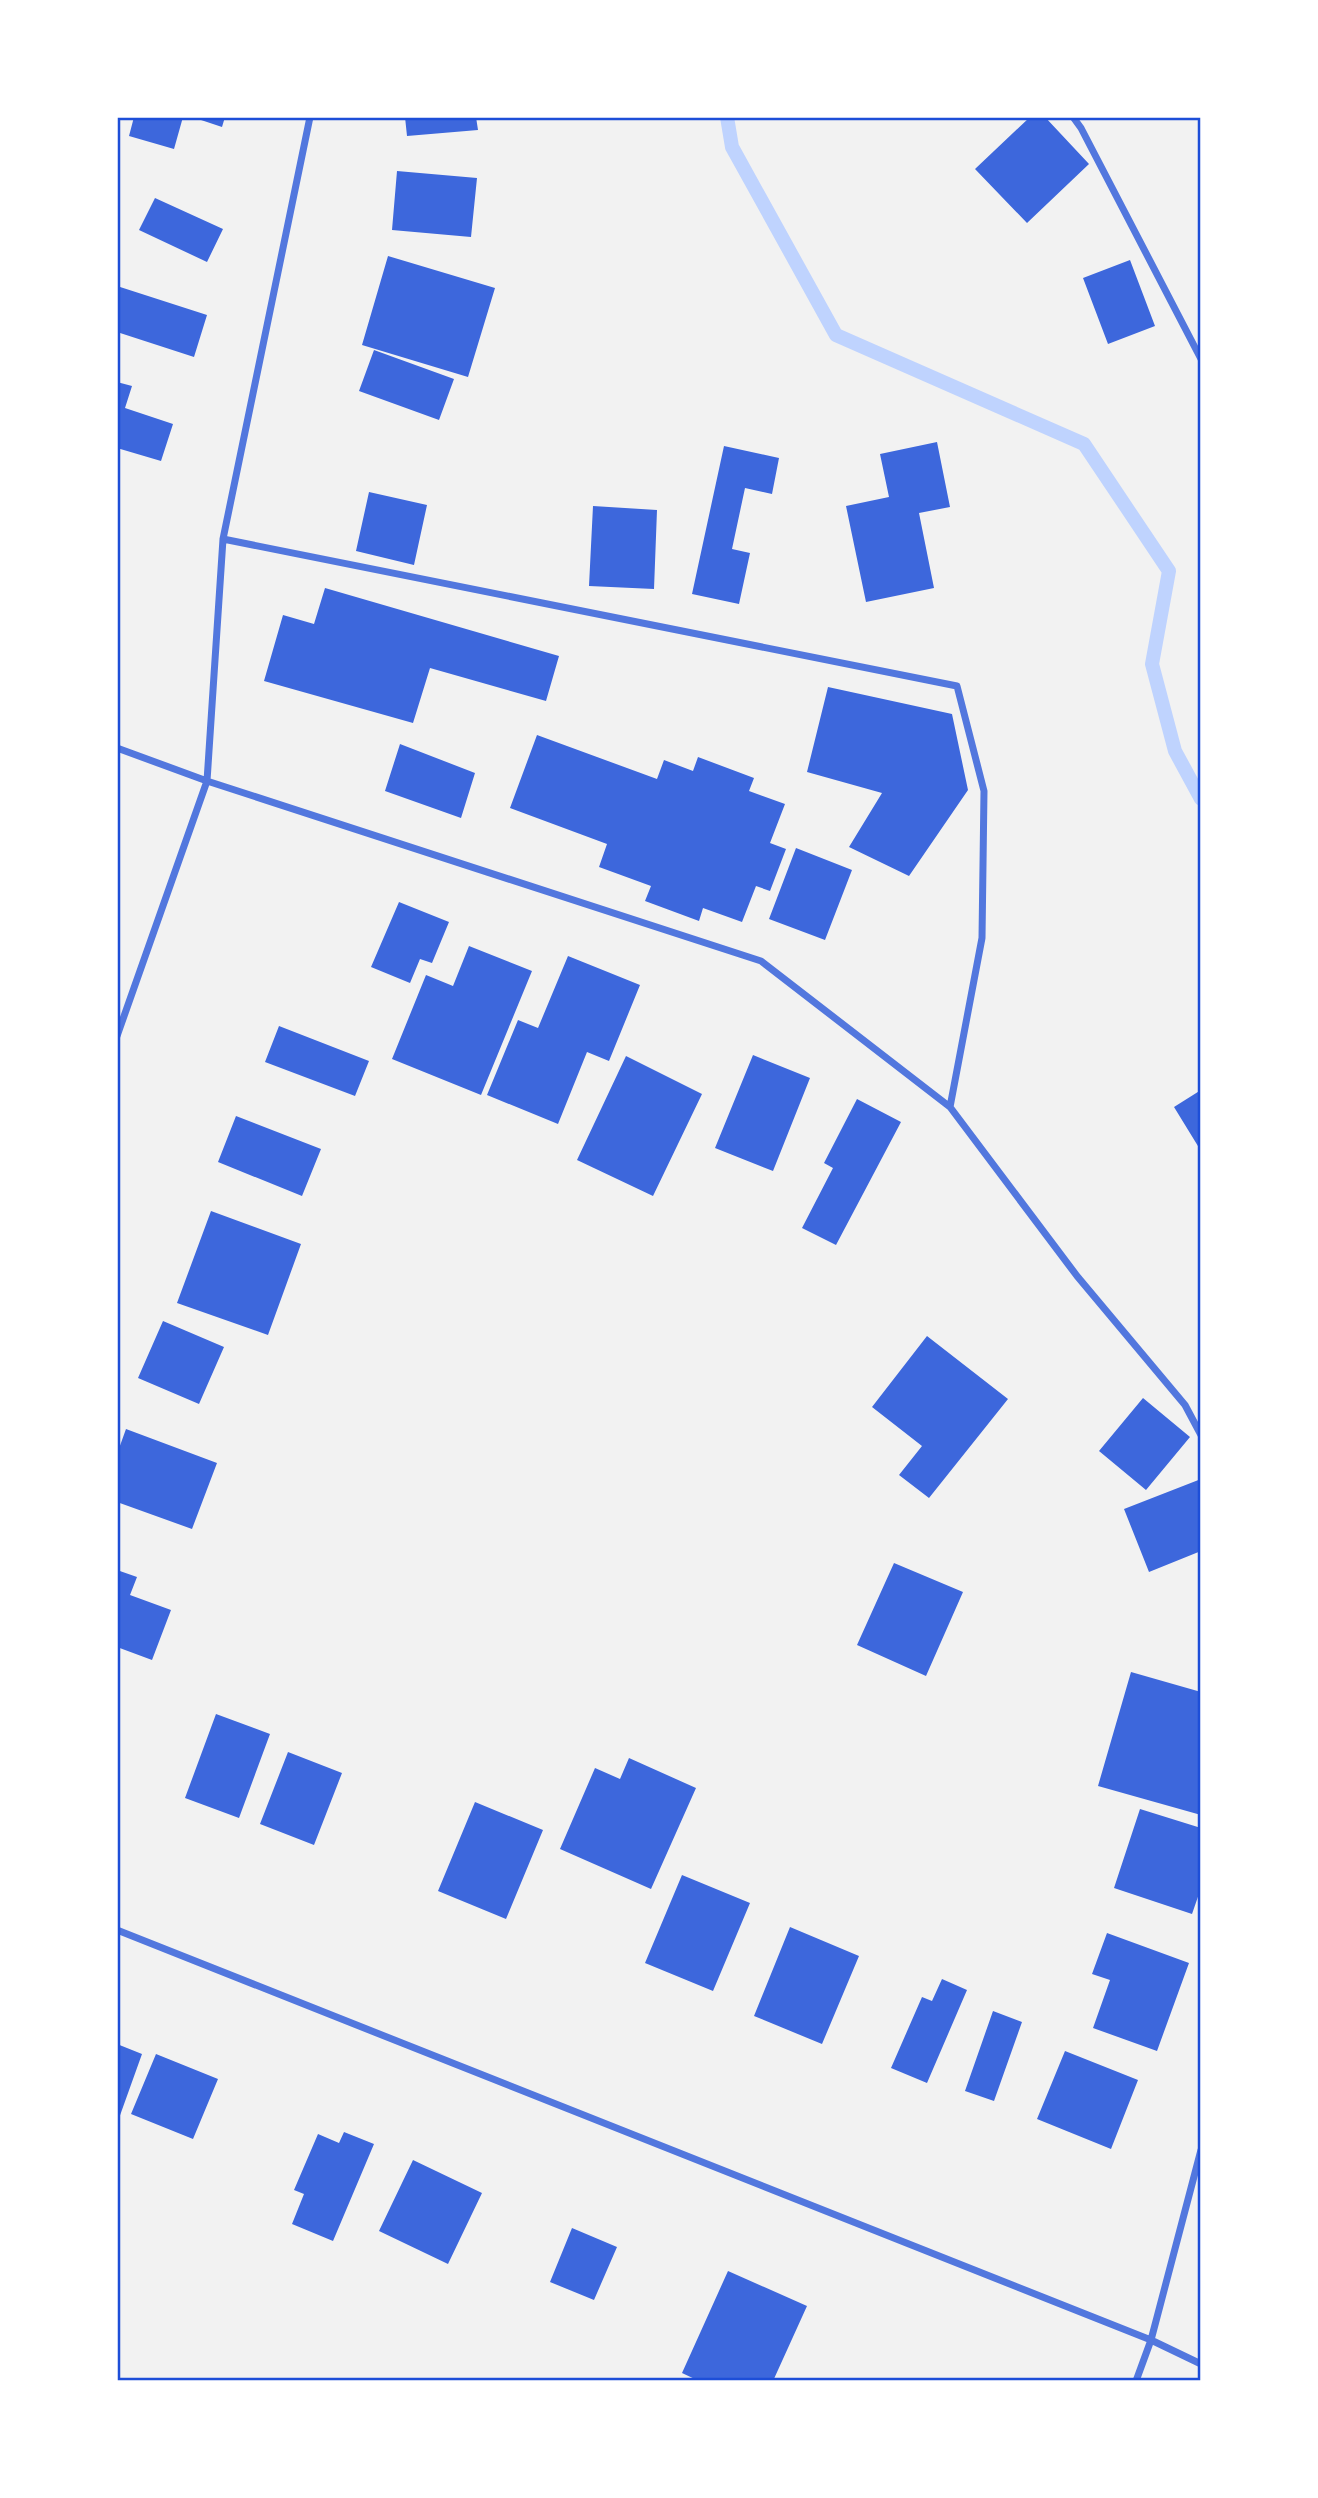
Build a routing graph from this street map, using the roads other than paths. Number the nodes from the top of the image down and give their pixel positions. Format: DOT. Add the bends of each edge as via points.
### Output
graph roads {
  1 [pos="310,117"];
  2 [pos="1073,117"];
  3 [pos="1201,359"];
  4 [pos="223,539"];
  5 [pos="117,748"];
  6 [pos="207,781"];
  7 [pos="117,1036"];
  8 [pos="950,1107"];
  9 [pos="1201,1435"];
  10 [pos="117,1930"];
  11 [pos="1201,2150"];
  12 [pos="1151,2340"];
  13 [pos="1201,2364"];
  14 [pos="1136,2381"];
  1 -- 4 [label="street"];
  2 -- 3 [label="street"];
  4 -- 6 [label="street"];
  4 -- 8 [label="street" via="957,686 984,791 982,938"];
  5 -- 6 [label="street"];
  6 -- 7 [label="street"];
  6 -- 8 [label="street" via="761,961"];
  8 -- 9 [label="street" via="1077,1276 1185,1405"];
  10 -- 12 [label="street"];
  11 -- 12 [label="street"];
  12 -- 13 [label="street"];
  12 -- 14 [label="street"];
}
